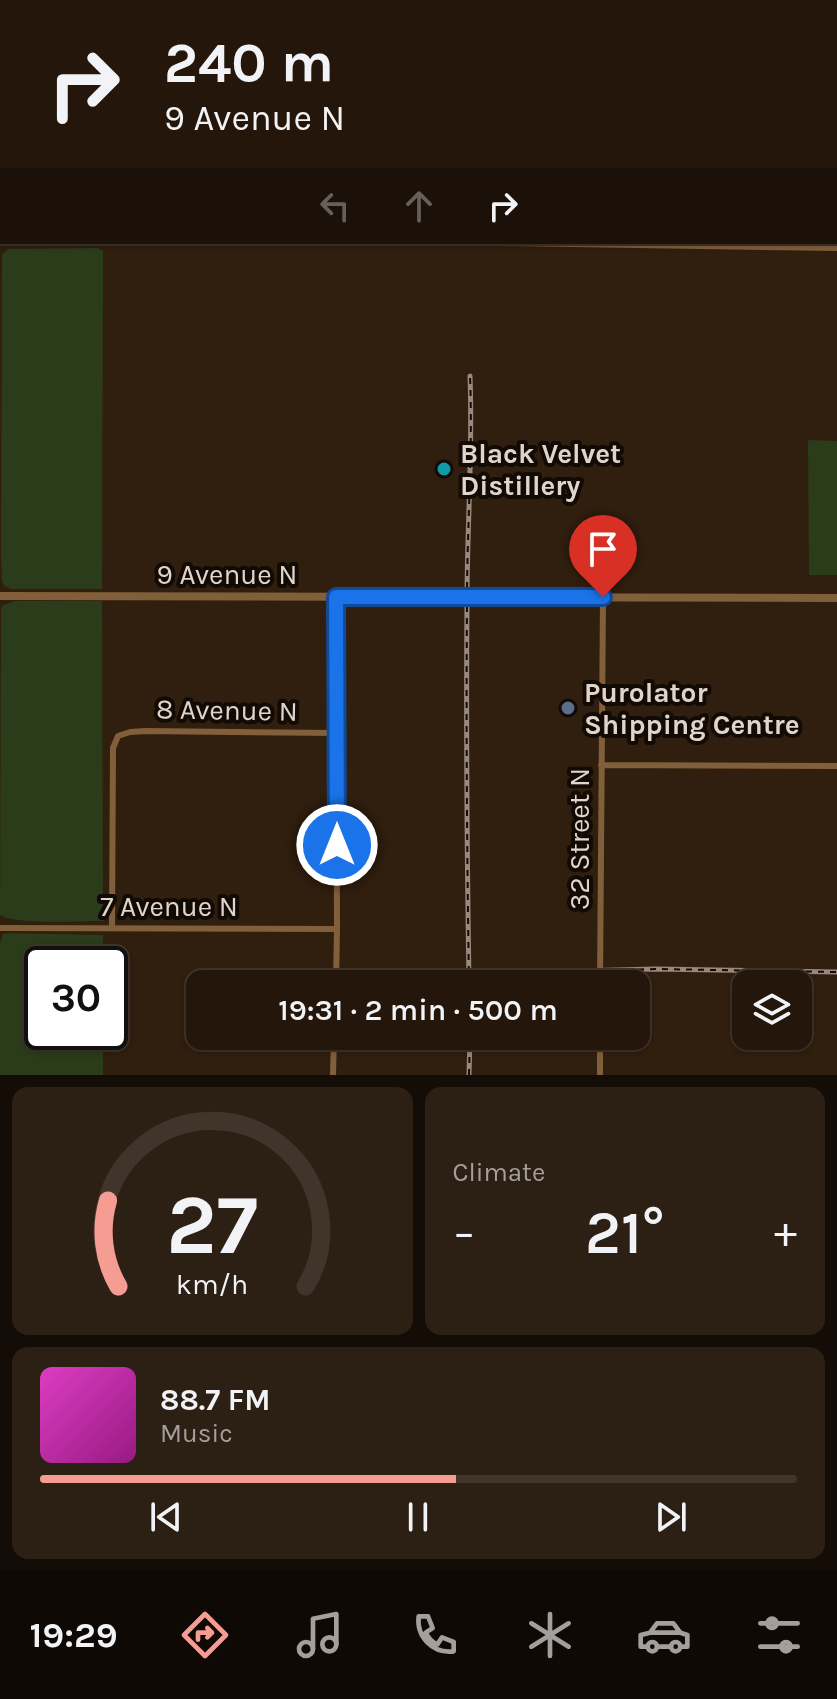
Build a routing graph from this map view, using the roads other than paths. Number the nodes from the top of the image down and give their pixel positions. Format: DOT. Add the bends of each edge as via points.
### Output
graph roads {
  1 [pos="0,0"];
  2 [pos="0,16"];
  3 [pos="702,244"];
  4 [pos="837,248"];
  5 [pos="0,596"];
  6 [pos="336,597"];
  7 [pos="603,597"];
  8 [pos="837,598"];
  9 [pos="337,733"];
  10 [pos="601,765"];
  11 [pos="837,766"];
  12 [pos="112,927"];
  13 [pos="0,928"];
  14 [pos="337,929"];
  15 [pos="336,970"];
  16 [pos="600,970"];
  17 [pos="334,1050"];
  18 [pos="600,1050"];
  19 [pos="333,1075"];
  20 [pos="600,1075"];
  1 -- 2 [label="main road"];
  3 -- 4 [label="street"];
  5 -- 6 [label="street, 9 Avenue N"];
  6 -- 7 [label="street, 9 Avenue N"];
  6 -- 9 [label="street"];
  7 -- 8 [label="street, 9 Avenue N"];
  7 -- 10 [label="street, 32 Street N"];
  9 -- 12 [label="street, 8 Avenue N" via="145,731 118,736 113,748"];
  9 -- 14 [label="street"];
  10 -- 11 [label="street"];
  10 -- 16 [label="street, 32 Street N"];
  12 -- 13 [label="street, 7 Avenue N"];
  12 -- 14 [label="street, 7 Avenue N"];
  14 -- 15 [label="street"];
  17 -- 19 [label="street"];
  18 -- 20 [label="street"];
}
